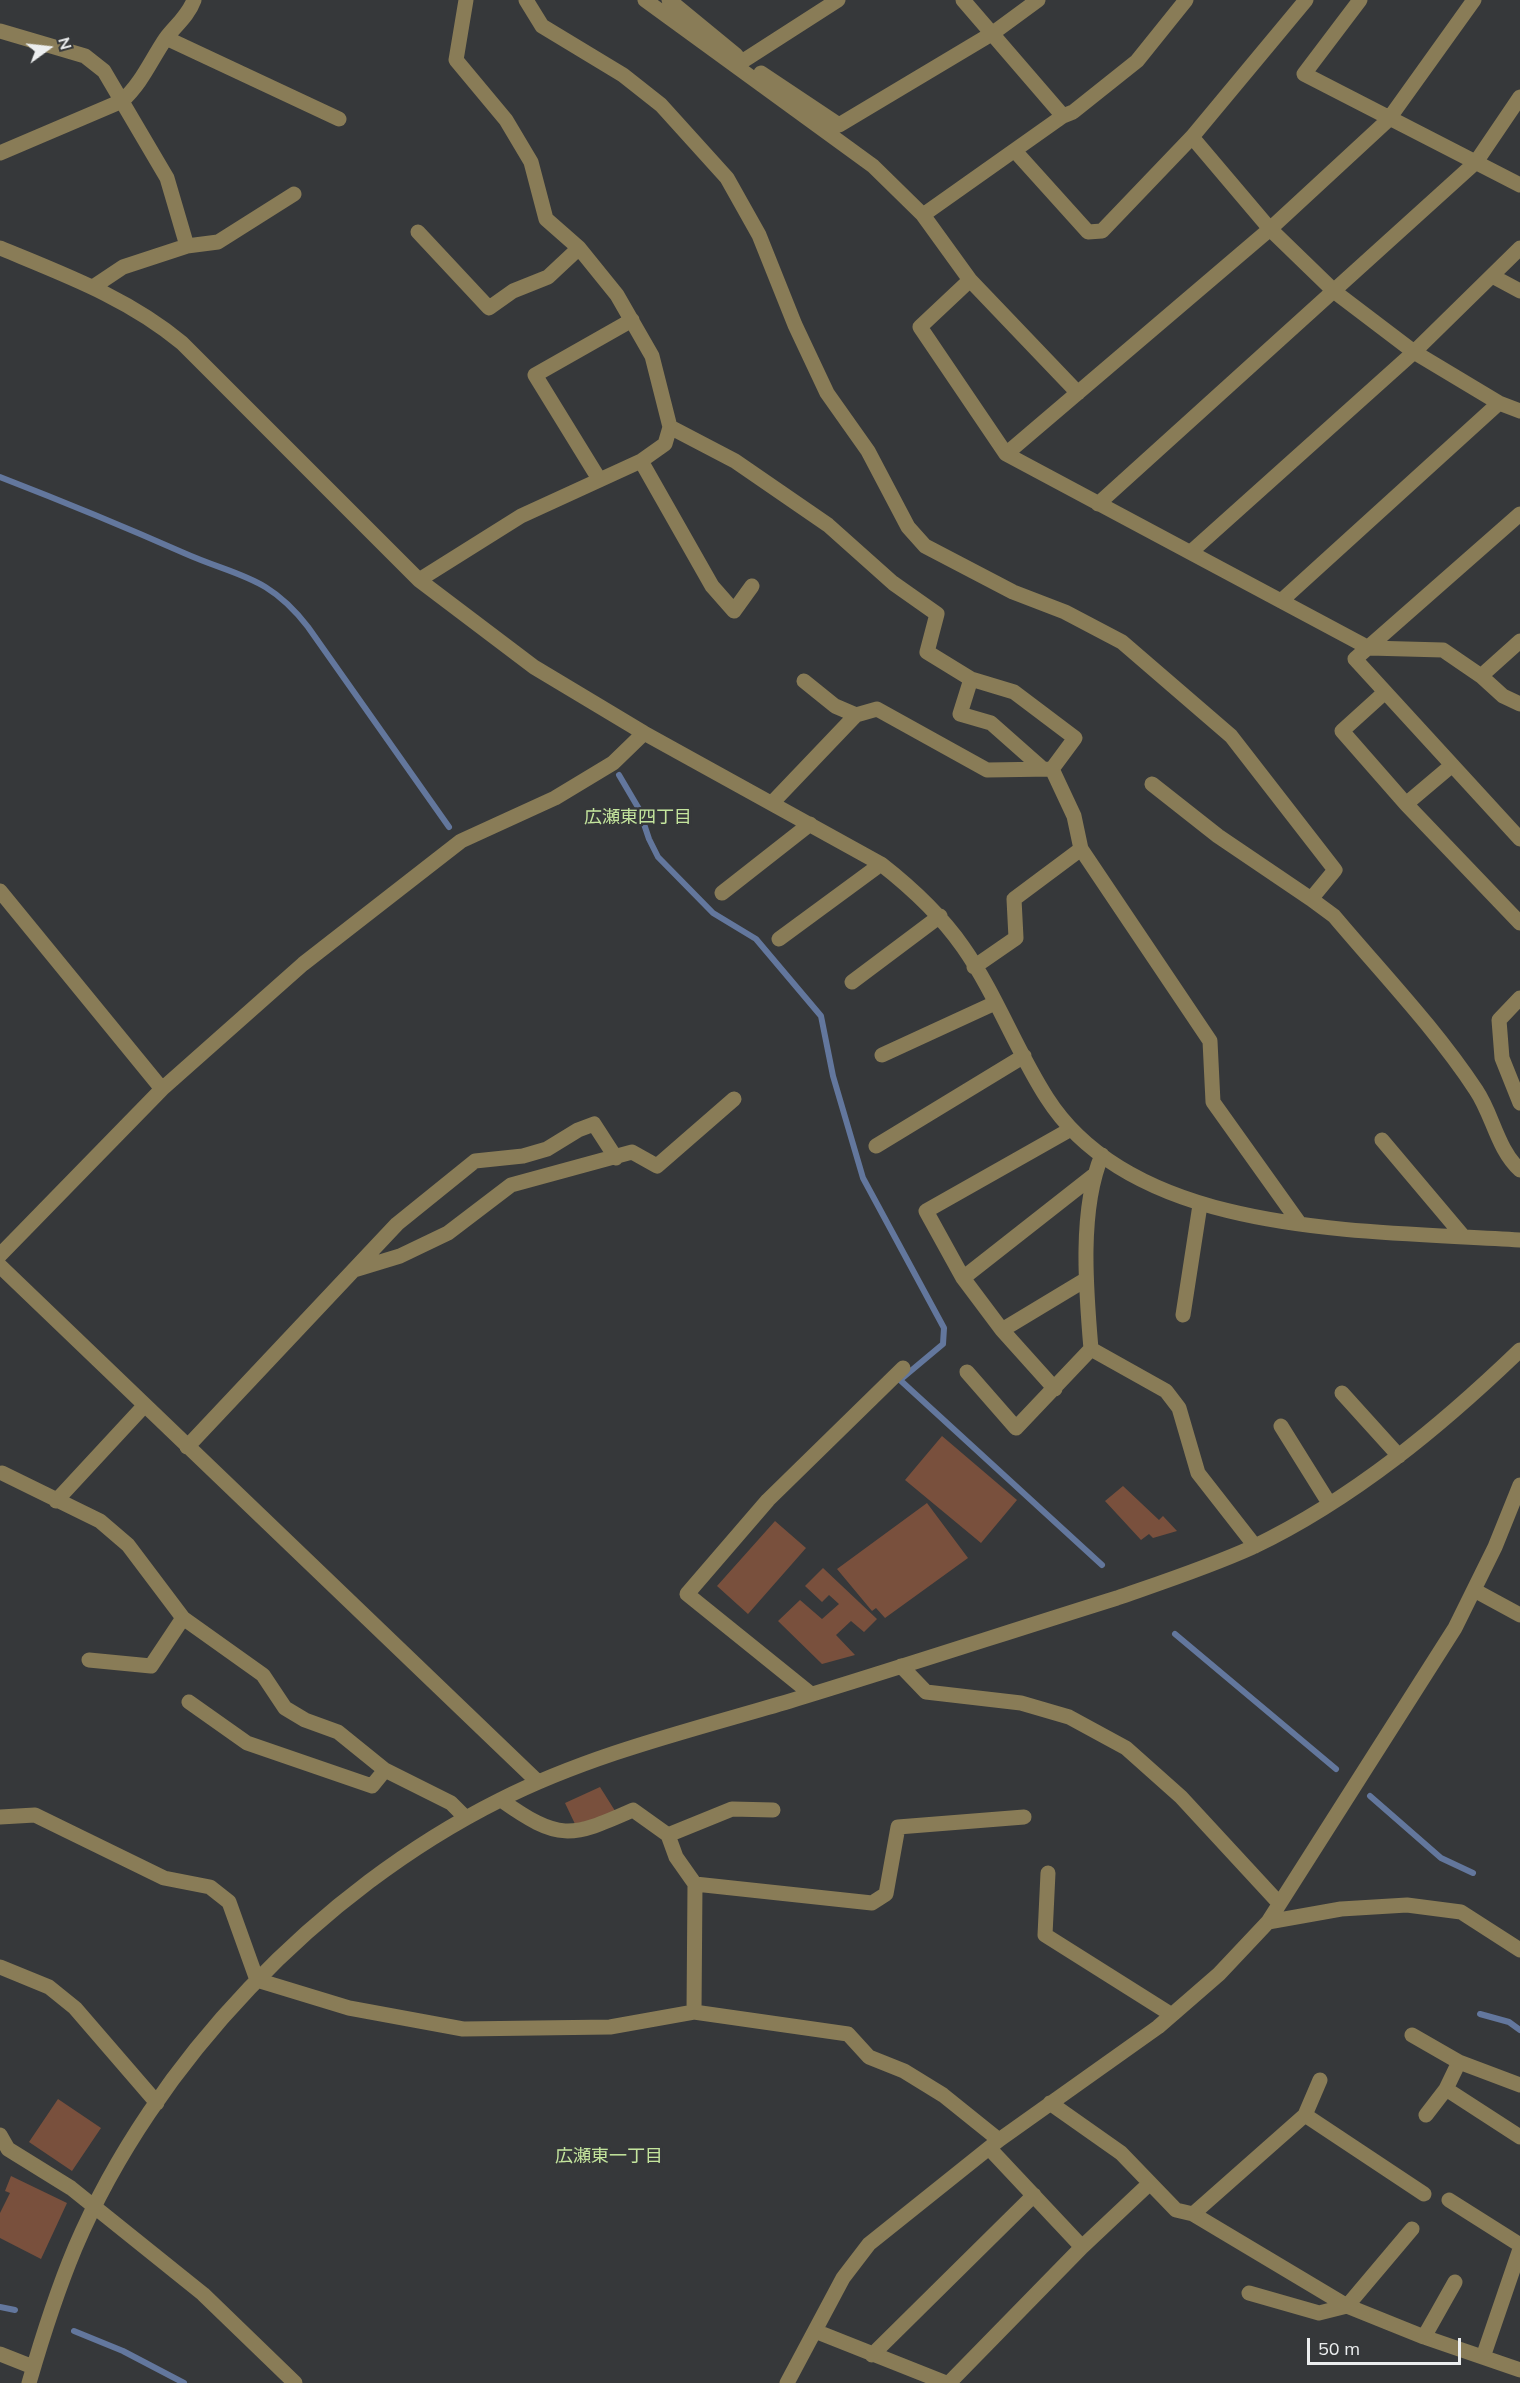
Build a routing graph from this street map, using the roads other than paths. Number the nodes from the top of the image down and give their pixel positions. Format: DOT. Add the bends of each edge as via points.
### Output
graph roads {
  1 [pos="194,0"];
  2 [pos="466,0"];
  3 [pos="526,0"];
  4 [pos="645,0"];
  5 [pos="669,0"];
  6 [pos="838,0"];
  7 [pos="963,0"];
  8 [pos="1038,0"];
  9 [pos="1186,0"];
  10 [pos="1306,0"];
  11 [pos="1360,0"];
  12 [pos="1474,0"];
  13 [pos="0,31"];
  14 [pos="993,33"];
  15 [pos="166,38"];
  16 [pos="743,61"];
  17 [pos="1520,98"];
  18 [pos="122,101"];
  19 [pos="1063,116"];
  20 [pos="339,119"];
  21 [pos="1388,120"];
  22 [pos="1192,137"];
  23 [pos="1015,151"];
  24 [pos="0,153"];
  25 [pos="1476,162"];
  26 [pos="1520,185"];
  27 [pos="294,194"];
  28 [pos="923,215"];
  29 [pos="1270,229"];
  30 [pos="417,232"];
  31 [pos="187,246"];
  32 [pos="0,248"];
  33 [pos="1520,248"];
  34 [pos="579,249"];
  35 [pos="1494,277"];
  36 [pos="970,280"];
  37 [pos="93,287"];
  38 [pos="1520,291"];
  39 [pos="1335,292"];
  40 [pos="632,320"];
  41 [pos="1414,352"];
  42 [pos="1078,393"];
  43 [pos="1499,403"];
  44 [pos="1520,411"];
  45 [pos="670,427"];
  46 [pos="1006,454"];
  47 [pos="642,461"];
  48 [pos="599,479"];
  49 [pos="1098,504"];
  50 [pos="1520,514"];
  51 [pos="1192,551"];
  52 [pos="419,580"];
  53 [pos="752,586"];
  54 [pos="1281,601"];
  55 [pos="1520,641"];
  56 [pos="1369,648"];
  57 [pos="1481,676"];
  58 [pos="971,679"];
  59 [pos="804,681"];
  60 [pos="1384,693"];
  61 [pos="1520,704"];
  62 [pos="856,715"];
  63 [pos="644,733"];
  64 [pos="1450,766"];
  65 [pos="1048,769"];
  66 [pos="1152,784"];
  67 [pos="772,803"];
  68 [pos="1406,804"];
  69 [pos="810,824"];
  70 [pos="1520,839"];
  71 [pos="1081,849"];
  72 [pos="881,864"];
  73 [pos="0,891"];
  74 [pos="722,893"];
  75 [pos="1311,899"];
  76 [pos="940,916"];
  77 [pos="1520,923"];
  78 [pos="779,939"];
  79 [pos="975,967"];
  80 [pos="852,982"];
  81 [pos="1520,998"];
  82 [pos="994,1003"];
  83 [pos="882,1055"];
  84 [pos="1024,1056"];
  85 [pos="162,1089"];
  86 [pos="734,1099"];
  87 [pos="1520,1103"];
  88 [pos="1071,1129"];
  89 [pos="1382,1140"];
  90 [pos="876,1146"];
  91 [pos="1102,1155"];
  92 [pos="616,1158"];
  93 [pos="1520,1170"];
  94 [pos="1093,1176"];
  95 [pos="1200,1205"];
  96 [pos="1300,1224"];
  97 [pos="1463,1236"];
  98 [pos="1520,1240"];
  99 [pos="0,1255"];
  100 [pos="1,1270"];
  101 [pos="354,1270"];
  102 [pos="963,1278"];
  103 [pos="1085,1280"];
  104 [pos="1183,1315"];
  105 [pos="1002,1330"];
  106 [pos="1091,1349"];
  107 [pos="1520,1350"];
  108 [pos="903,1368"];
  109 [pos="967,1372"];
  110 [pos="1055,1389"];
  111 [pos="1342,1393"];
  112 [pos="144,1406"];
  113 [pos="1281,1426"];
  114 [pos="187,1447"];
  115 [pos="1399,1456"];
  116 [pos="1,1472"];
  117 [pos="1520,1485"];
  118 [pos="56,1501"];
  119 [pos="1329,1503"];
  120 [pos="1255,1546"];
  121 [pos="1473,1590"];
  122 [pos="1520,1615"];
  123 [pos="183,1618"];
  124 [pos="89,1660"];
  125 [pos="901,1666"];
  126 [pos="811,1694"];
  127 [pos="189,1702"];
  128 [pos="385,1770"];
  129 [pos="538,1782"];
  130 [pos="501,1800"];
  131 [pos="773,1810"];
  132 [pos="0,1817"];
  133 [pos="1024,1817"];
  134 [pos="466,1818"];
  135 [pos="668,1835"];
  136 [pos="1048,1873"];
  137 [pos="695,1884"];
  138 [pos="1278,1902"];
  139 [pos="1268,1922"];
  140 [pos="1520,1950"];
  141 [pos="0,1967"];
  142 [pos="257,1980"];
  143 [pos="694,2012"];
  144 [pos="1172,2015"];
  145 [pos="1412,2035"];
  146 [pos="1459,2062"];
  147 [pos="1320,2080"];
  148 [pos="1520,2085"];
  149 [pos="1446,2089"];
  150 [pos="157,2103"];
  151 [pos="1050,2103"];
  152 [pos="1305,2115"];
  153 [pos="1426,2115"];
  154 [pos="0,2135"];
  155 [pos="1520,2137"];
  156 [pos="994,2144"];
  157 [pos="4,2150"];
  158 [pos="1150,2183"];
  159 [pos="1424,2194"];
  160 [pos="1034,2195"];
  161 [pos="1449,2200"];
  162 [pos="94,2208"];
  163 [pos="1193,2214"];
  164 [pos="1413,2229"];
  165 [pos="1082,2247"];
  166 [pos="1520,2247"];
  167 [pos="1455,2282"];
  168 [pos="1249,2293"];
  169 [pos="1347,2306"];
  170 [pos="815,2331"];
  171 [pos="1424,2337"];
  172 [pos="0,2354"];
  173 [pos="872,2355"];
  174 [pos="1483,2357"];
  175 [pos="33,2367"];
  176 [pos="1520,2370"];
  177 [pos="29,2383"];
  178 [pos="295,2383"];
  179 [pos="787,2383"];
  180 [pos="947,2383"];
  1 -- 15 [label="street"];
  2 -- 34 [label="street" via="456,60 506,120 531,162 546,219"];
  3 -- 75 [label="street" via="542,26 623,75 661,105 728,178 759,235 827,393 868,451 908,527 925,546 1122,642 1231,736 1335,870"];
  4 -- 28 [label="street" via="873,165"];
  5 -- 16 [label="street"];
  6 -- 16 [label="street"];
  7 -- 14 [label="street"];
  8 -- 14 [label="street"];
  9 -- 19 [label="street" via="1137,61"];
  10 -- 22 [label="street"];
  11 -- 21 [label="street" via="1304,74"];
  12 -- 21 [label="street"];
  13 -- 18 [label="street" via="85,56 104,71"];
  14 -- 16 [label="street" via="839,125"];
  14 -- 19 [label="street"];
  15 -- 18 [label="street" via="136,88"];
  15 -- 20 [label="street"];
  17 -- 25 [label="street"];
  18 -- 24 [label="street"];
  18 -- 31 [label="street" via="167,178"];
  19 -- 23 [label="street"];
  21 -- 25 [label="street"];
  21 -- 29 [label="street"];
  22 -- 23 [label="street" via="1102,231 1088,232"];
  22 -- 29 [label="street"];
  23 -- 28 [label="street"];
  25 -- 26 [label="street"];
  25 -- 39 [label="street"];
  27 -- 31 [label="street" via="218,242"];
  28 -- 36 [label="street"];
  29 -- 39 [label="street"];
  29 -- 42 [label="street"];
  30 -- 34 [label="street" via="489,308 513,291 548,277"];
  31 -- 37 [label="street" via="123,267"];
  32 -- 37 [label="street"];
  33 -- 35 [label="street"];
  34 -- 40 [label="street"];
  35 -- 38 [label="street"];
  35 -- 41 [label="street"];
  36 -- 42 [label="street"];
  36 -- 46 [label="street" via="920,327"];
  37 -- 52 [label="street" via="154,320 182,343"];
  39 -- 41 [label="street"];
  39 -- 49 [label="street"];
  40 -- 45 [label="street" via="652,356"];
  40 -- 48 [label="street" via="535,375"];
  41 -- 43 [label="street"];
  41 -- 51 [label="street"];
  42 -- 46 [label="street"];
  43 -- 44 [label="street"];
  43 -- 54 [label="street"];
  45 -- 47 [label="street" via="666,444"];
  45 -- 58 [label="street" via="745,467 828,525 893,583 937,614 927,652"];
  46 -- 49 [label="street"];
  47 -- 48 [label="street"];
  47 -- 53 [label="street" via="712,586 734,611"];
  48 -- 52 [label="street" via="521,516"];
  49 -- 51 [label="street"];
  50 -- 56 [label="street"];
  51 -- 54 [label="street"];
  52 -- 63 [label="street" via="534,667"];
  54 -- 56 [label="street"];
  55 -- 57 [label="street"];
  56 -- 57 [label="street" via="1443,651"];
  56 -- 60 [label="street" via="1355,659"];
  57 -- 61 [label="street" via="1503,696"];
  58 -- 65 [label="street" via="960,714 991,723"];
  58 -- 65 [label="street" via="1014,692 1075,738"];
  59 -- 62 [label="street" via="835,706"];
  60 -- 64 [label="street"];
  60 -- 68 [label="street" via="1342,731"];
  62 -- 65 [label="street" via="877,709 987,770"];
  62 -- 67 [label="street"];
  63 -- 67 [label="street"];
  63 -- 85 [label="street" via="614,763 555,798 461,841 303,964"];
  64 -- 68 [label="street"];
  64 -- 70 [label="street"];
  65 -- 71 [label="street" via="1074,816"];
  66 -- 75 [label="street" via="1218,836"];
  67 -- 69 [label="street"];
  68 -- 77 [label="street"];
  69 -- 72 [label="street"];
  69 -- 74 [label="street"];
  71 -- 79 [label="street" via="1014,899 1017,938"];
  71 -- 96 [label="street" via="1210,1041 1213,1102"];
  72 -- 76 [label="street"];
  72 -- 78 [label="street"];
  73 -- 85 [label="street"];
  75 -- 93 [label="street" via="1334,916 1449,1052 1478,1093 1503,1148"];
  76 -- 79 [label="street"];
  76 -- 80 [label="street"];
  79 -- 82 [label="street"];
  81 -- 87 [label="street" via="1499,1020 1502,1059"];
  82 -- 83 [label="street"];
  82 -- 84 [label="street"];
  84 -- 88 [label="street" via="1047,1098"];
  84 -- 90 [label="street"];
  85 -- 99 [label="street"];
  86 -- 92 [label="street" via="657,1166 632,1152"];
  88 -- 91 [label="street"];
  88 -- 102 [label="street" via="926,1211"];
  89 -- 97 [label="street"];
  91 -- 94 [label="street"];
  91 -- 95 [label="street" via="1151,1184"];
  92 -- 101 [label="street" via="511,1185 448,1233 400,1256"];
  92 -- 101 [label="street" via="594,1124 547,1149 475,1161 397,1224"];
  94 -- 102 [label="street"];
  94 -- 103 [label="street"];
  95 -- 96 [label="street"];
  95 -- 104 [label="street"];
  96 -- 97 [label="street"];
  97 -- 98 [label="street"];
  100 -- 112 [label="street"];
  101 -- 114 [label="street"];
  102 -- 105 [label="street"];
  103 -- 105 [label="street"];
  103 -- 106 [label="street"];
  105 -- 110 [label="street"];
  106 -- 110 [label="street"];
  106 -- 120 [label="street" via="1166,1391 1179,1408 1198,1473"];
  107 -- 115 [label="street" via="1476,1393"];
  108 -- 126 [label="street" via="768,1500 687,1594"];
  109 -- 110 [label="street" via="1016,1428"];
  111 -- 115 [label="street"];
  112 -- 114 [label="street"];
  112 -- 118 [label="street"];
  113 -- 119 [label="street"];
  114 -- 129 [label="street"];
  115 -- 119 [label="street"];
  116 -- 118 [label="street"];
  117 -- 121 [label="street"];
  118 -- 123 [label="street" via="100,1521 128,1545"];
  119 -- 120 [label="street"];
  120 -- 125 [label="street" via="1200,1570"];
  121 -- 122 [label="street"];
  121 -- 138 [label="street" via="1455,1628"];
  123 -- 124 [label="street" via="151,1666"];
  123 -- 128 [label="street" via="263,1675 285,1708 338,1732"];
  125 -- 126 [label="street"];
  125 -- 138 [label="street" via="926,1692 1021,1703 1068,1717 1126,1748 1181,1797"];
  126 -- 129 [label="street" via="603,1757"];
  127 -- 128 [label="street" via="247,1743 372,1786"];
  128 -- 134 [label="street" via="451,1803"];
  129 -- 130 [label="street"];
  130 -- 134 [label="street"];
  130 -- 135 [label="street" via="525,1817 563,1832 580,1832 633,1810"];
  131 -- 135 [label="street" via="732,1809"];
  132 -- 142 [label="street" via="35,1815 164,1878 210,1887 229,1902"];
  133 -- 137 [label="street" via="898,1827 886,1894 872,1903"];
  134 -- 142 [label="street" via="368,1882"];
  135 -- 137 [label="street" via="676,1857"];
  136 -- 144 [label="street" via="1045,1935"];
  137 -- 143 [label="street"];
  138 -- 139 [label="street"];
  139 -- 140 [label="street" via="1341,1909 1407,1905 1461,1912"];
  139 -- 144 [label="street" via="1219,1974"];
  141 -- 150 [label="street" via="49,1987 75,2008"];
  142 -- 143 [label="street" via="349,2008 463,2029 610,2027"];
  142 -- 150 [label="street" via="198,2046"];
  143 -- 156 [label="street" via="848,2034 868,2057 904,2071 943,2095"];
  144 -- 151 [label="street"];
  145 -- 146 [label="street"];
  146 -- 148 [label="street"];
  146 -- 149 [label="street"];
  147 -- 152 [label="street"];
  149 -- 153 [label="street"];
  149 -- 155 [label="street"];
  150 -- 162 [label="street"];
  151 -- 156 [label="street"];
  151 -- 158 [label="street" via="1121,2153"];
  152 -- 159 [label="street"];
  152 -- 163 [label="street"];
  154 -- 157 [label="street"];
  156 -- 160 [label="street"];
  156 -- 170 [label="street" via="869,2244 843,2278"];
  157 -- 162 [label="street" via="70,2188"];
  158 -- 163 [label="street" via="1176,2210"];
  158 -- 165 [label="street"];
  160 -- 165 [label="street"];
  160 -- 173 [label="street"];
  161 -- 166 [label="street"];
  162 -- 175 [label="street" via="62,2281"];
  162 -- 178 [label="street" via="203,2294"];
  163 -- 169 [label="street"];
  164 -- 169 [label="street"];
  165 -- 180 [label="street"];
  166 -- 174 [label="street"];
  167 -- 171 [label="street"];
  168 -- 169 [label="street" via="1319,2313"];
  169 -- 171 [label="street"];
  170 -- 173 [label="street"];
  170 -- 179 [label="street"];
  171 -- 174 [label="street"];
  172 -- 175 [label="street"];
  173 -- 180 [label="street"];
  174 -- 176 [label="street"];
  175 -- 177 [label="street"];
}
